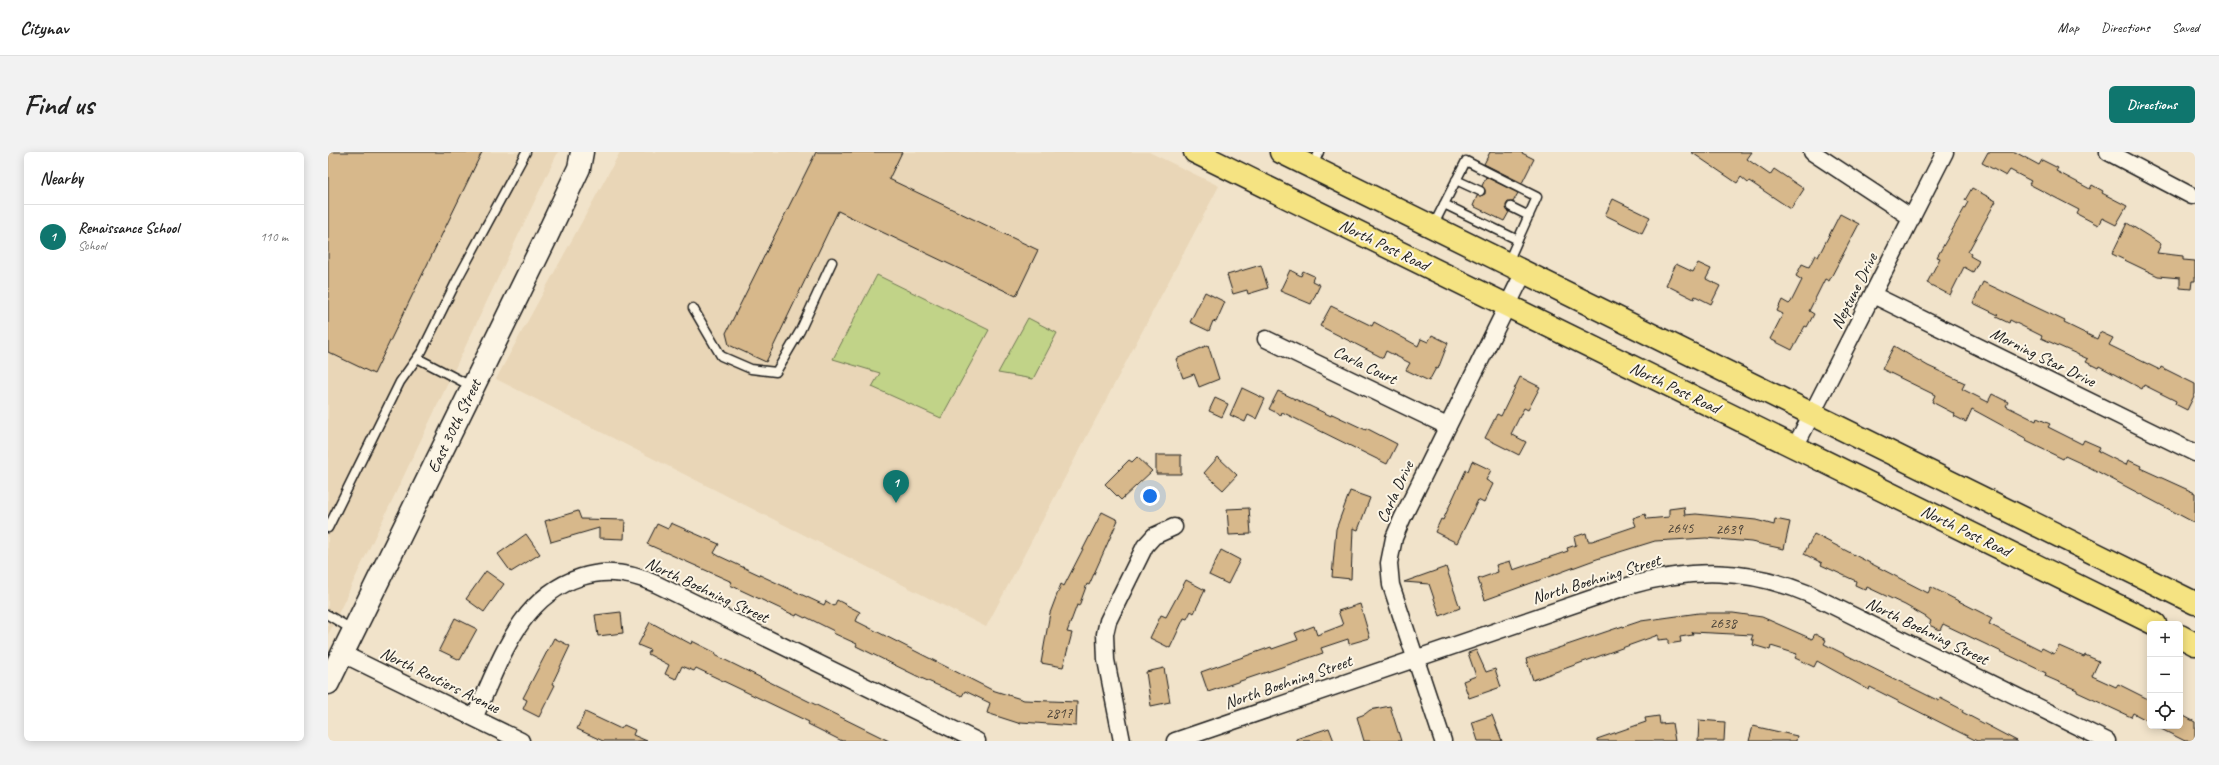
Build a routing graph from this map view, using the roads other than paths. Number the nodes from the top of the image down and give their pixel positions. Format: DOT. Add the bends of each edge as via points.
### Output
graph roads {
  1 [pos="526,152"];
  2 [pos="1195,152"];
  3 [pos="1281,152"];
  4 [pos="1812,152"];
  5 [pos="1945,152"];
  6 [pos="2108,152"];
  7 [pos="585,157"];
  8 [pos="1316,160"];
  9 [pos="1456,180"];
  10 [pos="1480,191"];
  11 [pos="2192,196"];
  12 [pos="1444,204"];
  13 [pos="1511,207"];
  14 [pos="1529,216"];
  15 [pos="1912,218"];
  16 [pos="1433,227"];
  17 [pos="1518,240"];
  18 [pos="832,262"];
  19 [pos="1516,268"];
  20 [pos="1873,295"];
  21 [pos="1507,306"];
  22 [pos="693,308"];
  23 [pos="1266,339"];
  24 [pos="417,358"];
  25 [pos="473,387"];
  26 [pos="1812,414"];
  27 [pos="1447,426"];
  28 [pos="1795,447"];
  29 [pos="2195,453"];
  30 [pos="1174,527"];
  31 [pos="328,528"];
  32 [pos="2195,603"];
  33 [pos="328,615"];
  34 [pos="2149,621"];
  35 [pos="354,631"];
  36 [pos="2183,638"];
  37 [pos="2195,644"];
  38 [pos="343,654"];
  39 [pos="1415,659"];
  40 [pos="328,683"];
  41 [pos="474,718"];
  42 [pos="521,741"];
  43 [pos="977,741"];
  44 [pos="1122,741"];
  45 [pos="1175,741"];
  46 [pos="1443,741"];
  47 [pos="2107,741"];
  1 -- 24 [label="lane"];
  2 -- 21 [label="main road, North Post Road"];
  3 -- 8 [label="main road"];
  4 -- 15 [label="street"];
  5 -- 15 [label="street, Neptune Drive"];
  6 -- 11 [label="street"];
  7 -- 25 [label="main road, East 30th Street"];
  8 -- 16 [label="main road"];
  9 -- 10 [label="lane"];
  9 -- 12 [label="lane"];
  9 -- 14 [label="lane" via="1466,161 1537,198"];
  12 -- 16 [label="lane"];
  12 -- 17 [label="lane"];
  13 -- 14 [label="lane"];
  14 -- 17 [label="lane"];
  15 -- 20 [label="street, Neptune Drive"];
  16 -- 19 [label="main road"];
  17 -- 19 [label="lane"];
  18 -- 22 [label="lane" via="800,331 776,372 752,369 721,356"];
  19 -- 21 [label="street, Carla Drive"];
  19 -- 26 [label="main road"];
  20 -- 26 [label="street, Neptune Drive"];
  20 -- 29 [label="street, Morning Star Drive"];
  21 -- 27 [label="street, Carla Drive"];
  21 -- 28 [label="main road, North Post Road"];
  23 -- 27 [label="street, Carla Court"];
  24 -- 25 [label="lane"];
  24 -- 31 [label="lane" via="400,382"];
  25 -- 35 [label="main road, East 30th Street"];
  26 -- 28 [label="street, Neptune Drive"];
  26 -- 32 [label="main road"];
  27 -- 39 [label="street, Carla Drive" via="1402,519 1394,538 1389,563 1392,592"];
  28 -- 34 [label="main road, North Post Road"];
  30 -- 44 [label="street" via="1154,536 1145,546 1108,621 1106,660"];
  33 -- 35 [label="lane"];
  35 -- 38 [label="main road, East 30th Street"];
  36 -- 37 [label="main road"];
  38 -- 40 [label="main road, East 30th Street"];
  38 -- 41 [label="street, North Routiers Avenue"];
  39 -- 45 [label="street, North Boehning Street"];
  39 -- 46 [label="street, Carla Drive"];
  39 -- 47 [label="street, North Boehning Street" via="1645,581 1687,573 1731,574 1767,580 1808,594"];
  41 -- 42 [label="street, North Routiers Avenue"];
  41 -- 43 [label="street, North Boehning Street" via="516,631 532,607 553,589 572,580 593,574 614,573 635,576 656,584"];
}
